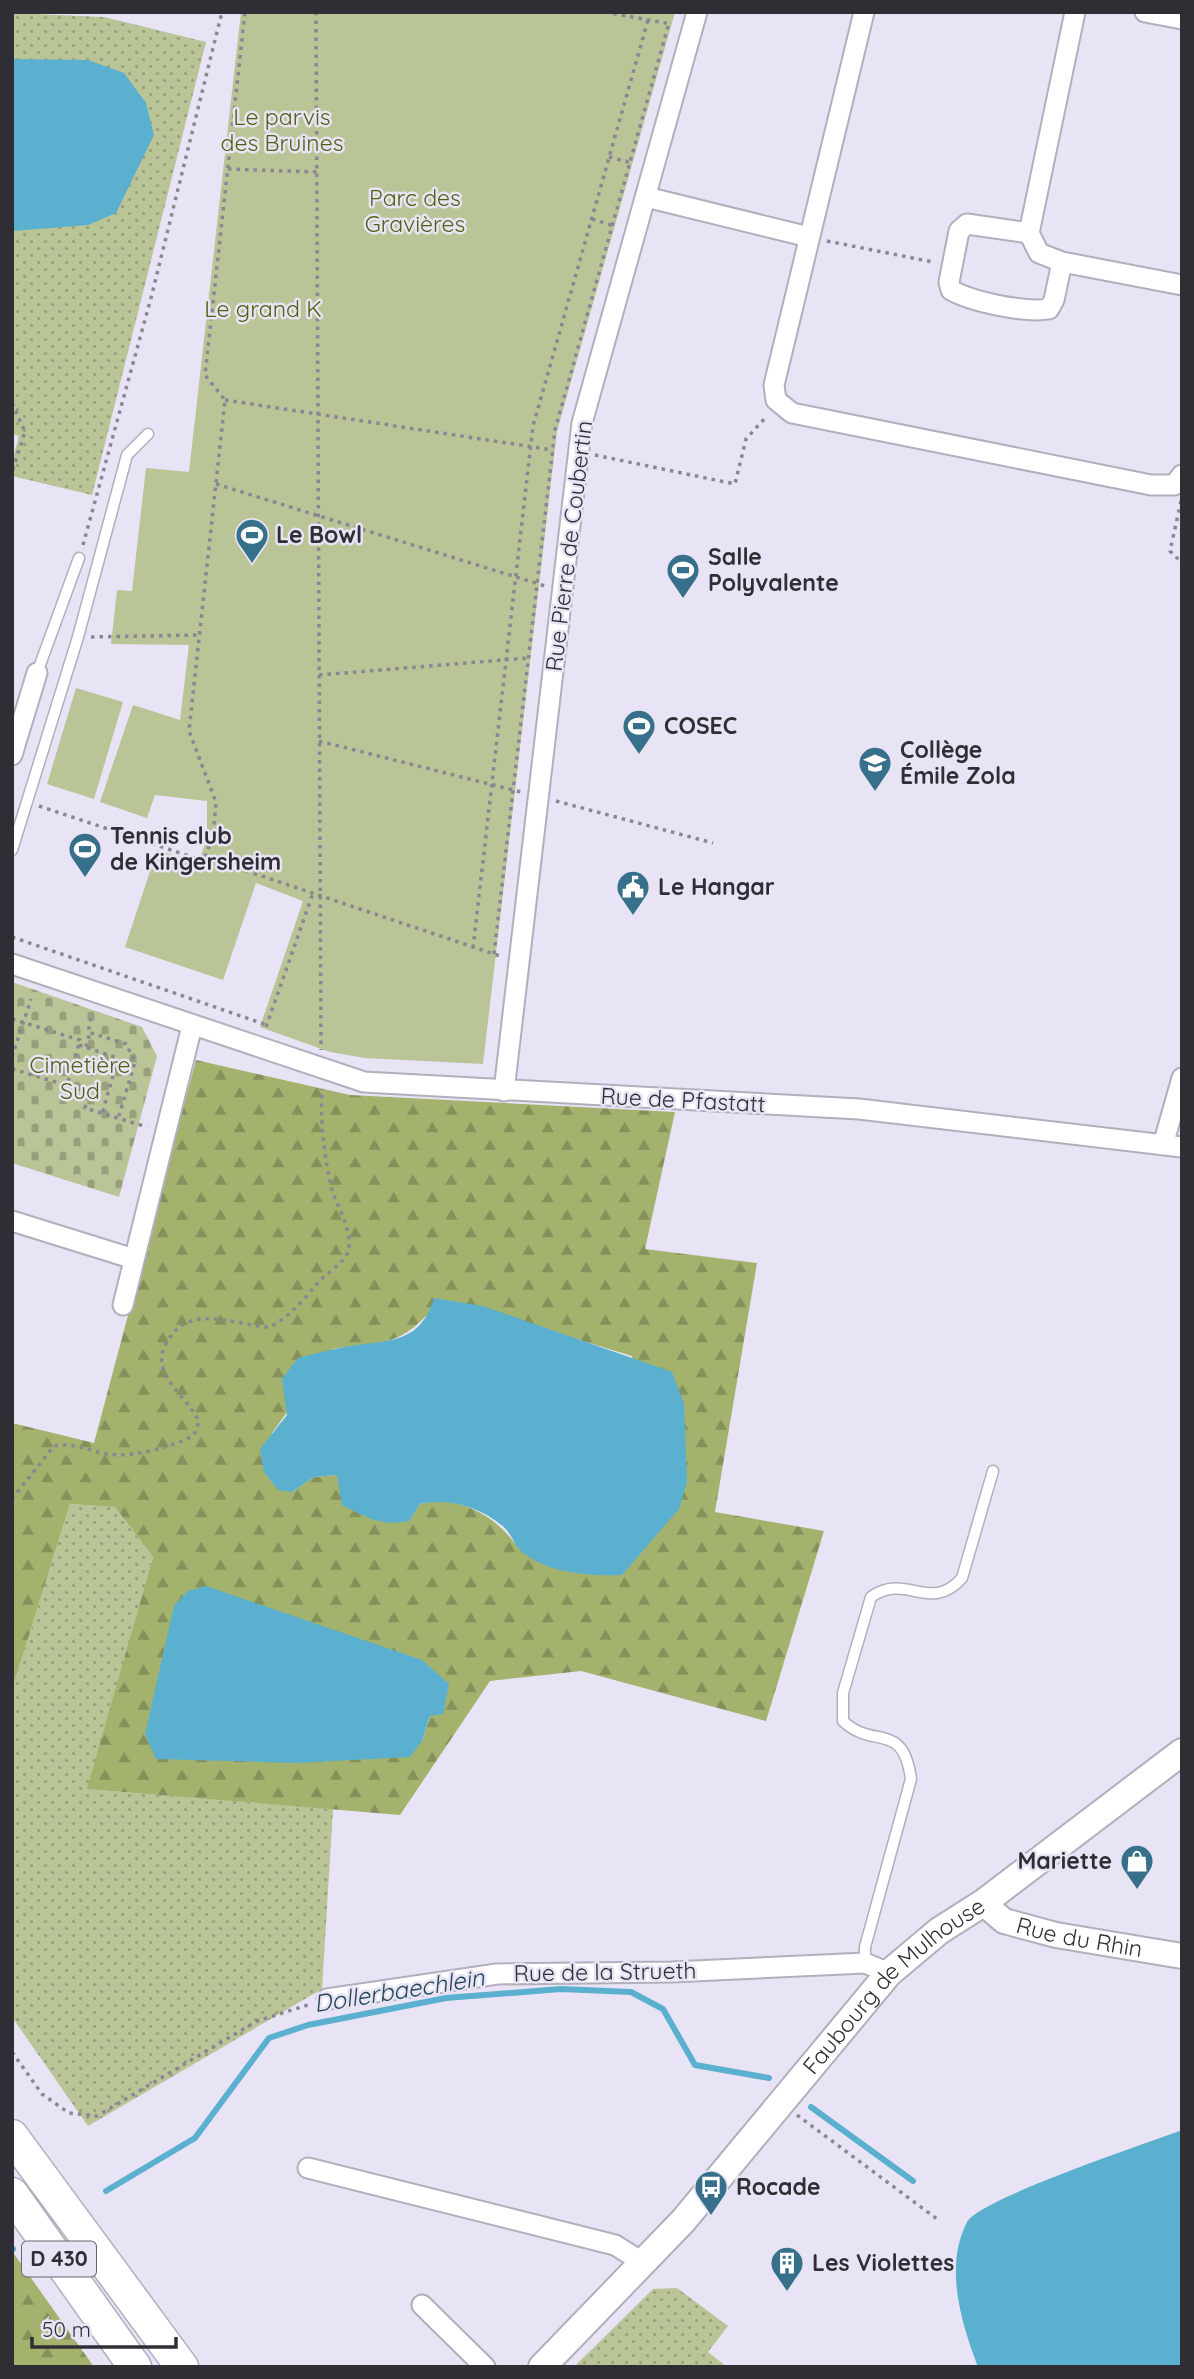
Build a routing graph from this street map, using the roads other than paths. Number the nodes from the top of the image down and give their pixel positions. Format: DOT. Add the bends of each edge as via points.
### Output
graph roads {
  1 [pos="864,12"];
  2 [pos="1076,12"];
  3 [pos="1145,12"];
  4 [pos="1182,19"];
  5 [pos="695,20"];
  6 [pos="646,197"];
  7 [pos="1029,233"];
  8 [pos="809,237"];
  9 [pos="1062,262"];
  10 [pos="1182,285"];
  11 [pos="148,434"];
  12 [pos="1178,480"];
  13 [pos="79,558"];
  14 [pos="37,673"];
  15 [pos="12,755"];
  16 [pos="12,850"];
  17 [pos="12,964"];
  18 [pos="192,1026"];
  19 [pos="1182,1078"];
  20 [pos="504,1091"];
  21 [pos="1172,1146"];
  22 [pos="12,1221"];
  23 [pos="134,1259"];
  24 [pos="122,1305"];
  25 [pos="993,1471"];
  26 [pos="1182,1752"];
  27 [pos="983,1903"];
  28 [pos="1182,1956"];
  29 [pos="877,1968"];
  30 [pos="327,1999"];
  31 [pos="12,2136"];
  32 [pos="308,2168"];
  33 [pos="12,2194"];
  34 [pos="642,2262"];
  35 [pos="422,2305"];
  36 [pos="135,2367"];
  37 [pos="182,2367"];
  38 [pos="485,2367"];
  39 [pos="542,2367"];
  1 -- 8 [label="street"];
  2 -- 7 [label="street"];
  3 -- 4 [label="street"];
  5 -- 6 [label="street, Rue Pierre de Coubertin"];
  6 -- 8 [label="street"];
  6 -- 20 [label="street, Rue Pierre de Coubertin" via="582,424"];
  7 -- 9 [label="street" via="1039,253"];
  7 -- 9 [label="street" via="967,224 959,231 951,290 962,297 1036,311 1049,309"];
  8 -- 12 [label="street" via="774,385 776,400 792,413 1151,485"];
  9 -- 10 [label="street"];
  11 -- 16 [label="lane" via="127,455 78,637"];
  13 -- 14 [label="lane"];
  14 -- 15 [label="street"];
  17 -- 18 [label="street, Rue de Pfastatt"];
  18 -- 20 [label="street, Rue de Pfastatt" via="364,1082"];
  18 -- 23 [label="street" via="172,1087"];
  19 -- 21 [label="street"];
  20 -- 21 [label="street, Rue de Pfastatt" via="859,1109"];
  22 -- 23 [label="street"];
  23 -- 24 [label="street"];
  25 -- 29 [label="lane" via="962,1578 939,1595 894,1587 871,1597 843,1693 843,1721 898,1744 908,1757 911,1779 865,1947"];
  26 -- 27 [label="main road, Faubourg de Mulhouse"];
  27 -- 28 [label="street, Rue du Rhin" via="1004,1922"];
  27 -- 29 [label="main road, Faubourg de Mulhouse"];
  29 -- 30 [label="street, Rue de la Strueth" via="497,1974"];
  29 -- 34 [label="main road, Faubourg de Mulhouse" via="781,2104 683,2221"];
  31 -- 37 [label="highway, D 430"];
  32 -- 34 [label="street" via="615,2245"];
  33 -- 36 [label="highway, D 430"];
  34 -- 39 [label="main road, Faubourg de Mulhouse"];
  35 -- 38 [label="street"];
}
